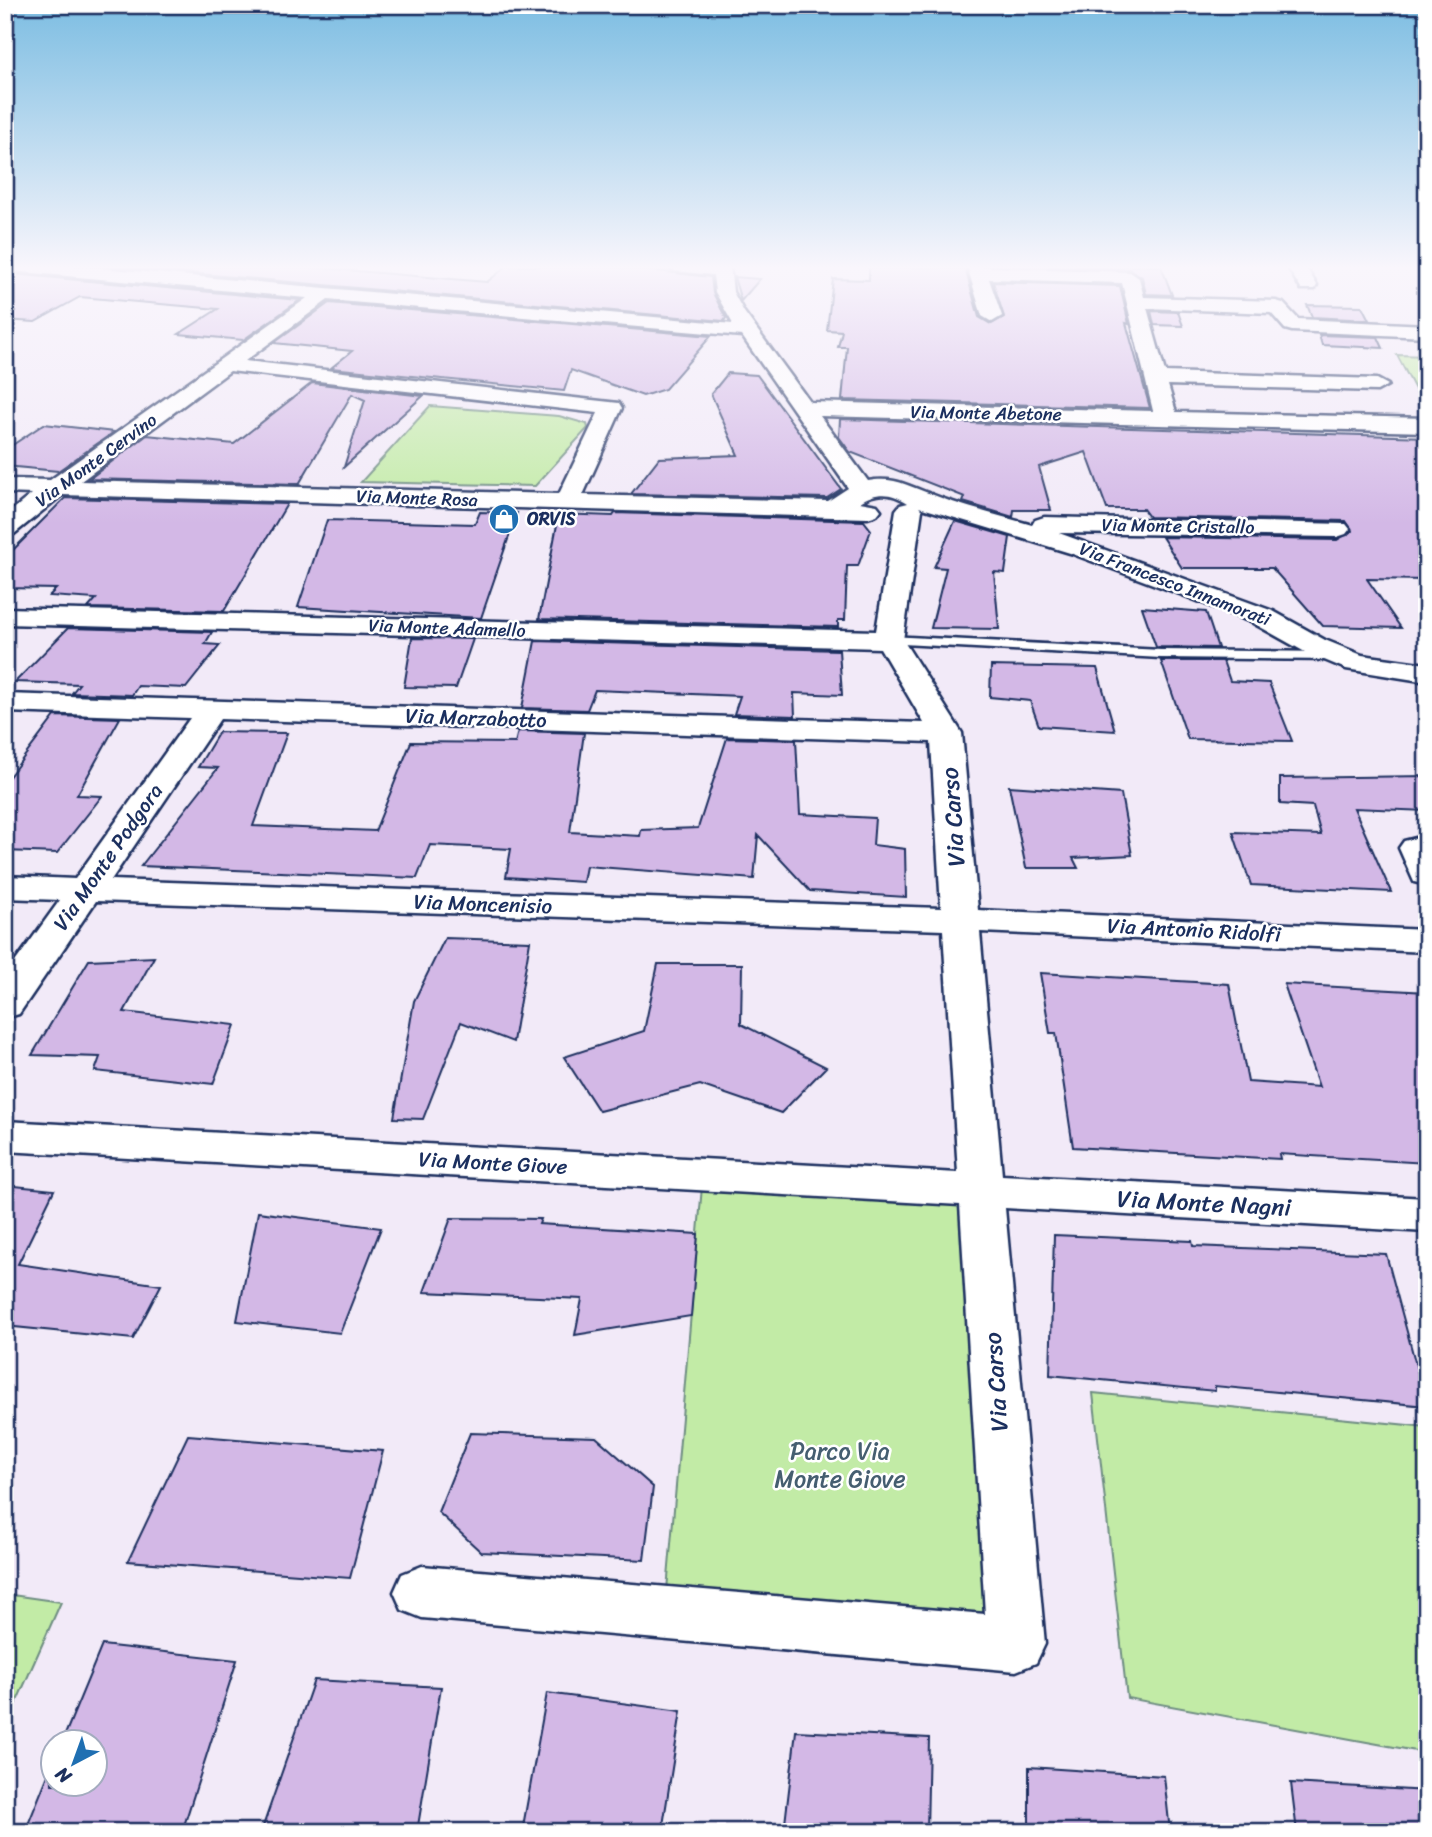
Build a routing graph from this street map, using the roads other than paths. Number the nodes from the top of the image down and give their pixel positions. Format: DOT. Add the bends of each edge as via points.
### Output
graph roads {
  1 [pos="246,352"];
  2 [pos="763,352"];
  3 [pos="1148,352"];
  4 [pos="228,365"];
  5 [pos="1155,378"];
  6 [pos="1377,385"];
  7 [pos="805,409"];
  8 [pos="1166,417"];
  9 [pos="1427,425"];
  10 [pos="844,463"];
  11 [pos="5,486"];
  12 [pos="891,486"];
  13 [pos="55,488"];
  14 [pos="866,502"];
  15 [pos="567,503"];
  16 [pos="915,504"];
  17 [pos="5,529"];
  18 [pos="1020,529"];
  19 [pos="1337,529"];
  20 [pos="902,543"];
  21 [pos="5,616"];
  22 [pos="889,640"];
  23 [pos="1336,656"];
  24 [pos="1427,673"];
  25 [pos="5,703"];
  26 [pos="212,709"];
  27 [pos="946,733"];
  28 [pos="5,887"];
  29 [pos="83,890"];
  30 [pos="961,920"];
  31 [pos="1427,941"];
  32 [pos="5,1005"];
  33 [pos="5,1136"];
  34 [pos="981,1190"];
  35 [pos="1427,1215"];
  36 [pos="422,1592"];
  1 -- 4 [label="street, Via Monte Cervino"];
  2 -- 7 [label="street, Via Francesco Innamorati"];
  3 -- 5 [label="street"];
  4 -- 13 [label="street, Via Monte Cervino"];
  4 -- 15 [label="street" via="611,408"];
  5 -- 6 [label="street"];
  5 -- 8 [label="street"];
  7 -- 8 [label="street, Via Monte Abetone"];
  7 -- 10 [label="street, Via Francesco Innamorati"];
  8 -- 9 [label="street, Via Monte Abetone"];
  10 -- 12 [label="street, Via Francesco Innamorati"];
  10 -- 14 [label="street, Via Francesco Innamorati"];
  11 -- 13 [label="street, Via Monte Rosa"];
  12 -- 14 [label="street"];
  12 -- 16 [label="street, Via Francesco Innamorati" via="910,491"];
  13 -- 15 [label="street, Via Monte Rosa"];
  13 -- 17 [label="street, Via Monte Cervino"];
  14 -- 15 [label="street, Via Monte Rosa" via="828,510"];
  14 -- 16 [label="street, Via Francesco Innamorati"];
  14 -- 20 [label="street"];
  16 -- 18 [label="street, Via Francesco Innamorati"];
  16 -- 20 [label="street"];
  18 -- 19 [label="street, Via Monte Cristallo" via="1053,524"];
  18 -- 23 [label="street, Via Francesco Innamorati" via="1249,611"];
  20 -- 22 [label="street"];
  21 -- 22 [label="street, Via Monte Adamello"];
  22 -- 23 [label="lane" via="1161,654"];
  22 -- 27 [label="street, Via Carso"];
  23 -- 24 [label="street, Via Francesco Innamorati" via="1378,668"];
  25 -- 26 [label="street, Via Marzabotto"];
  26 -- 27 [label="street, Via Marzabotto"];
  26 -- 29 [label="street, Via Monte Podgora"];
  27 -- 30 [label="street, Via Carso"];
  28 -- 29 [label="street, Via Moncenisio"];
  29 -- 30 [label="street, Via Moncenisio"];
  29 -- 32 [label="street, Via Monte Podgora"];
  30 -- 31 [label="street, Via Antonio Ridolfi"];
  30 -- 34 [label="street, Via Carso"];
  33 -- 34 [label="street, Via Monte Giove"];
  34 -- 35 [label="street, Via Monte Nagni"];
  34 -- 36 [label="street, Via Carso" via="1016,1644"];
}
